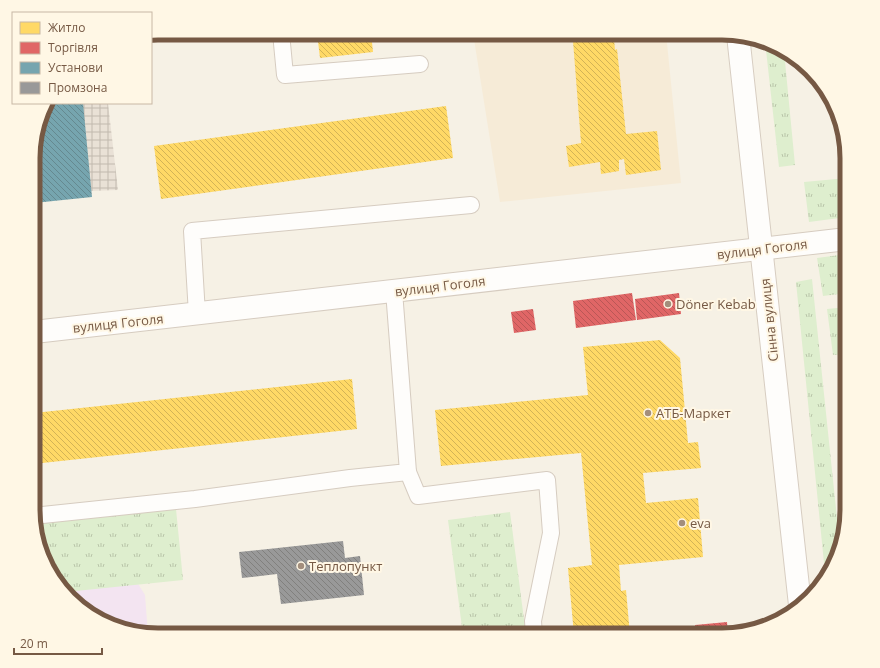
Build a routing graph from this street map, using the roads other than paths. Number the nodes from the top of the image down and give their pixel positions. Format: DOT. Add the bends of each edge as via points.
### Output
graph roads {
  1 [pos="282,40"];
  2 [pos="739,41"];
  3 [pos="420,64"];
  4 [pos="471,205"];
  5 [pos="840,240"];
  6 [pos="761,249"];
  7 [pos="394,291"];
  8 [pos="197,314"];
  9 [pos="40,331"];
  10 [pos="408,472"];
  11 [pos="40,515"];
  12 [pos="799,600"];
  13 [pos="534,628"];
  1 -- 3 [label="lane" via="285,75"];
  2 -- 6 [label="street, Сінна вулиця"];
  4 -- 8 [label="lane" via="192,232"];
  5 -- 6 [label="street, вулиця Гоголя"];
  6 -- 7 [label="street, вулиця Гоголя"];
  6 -- 12 [label="street, Сінна вулиця"];
  7 -- 8 [label="street, вулиця Гоголя"];
  7 -- 10 [label="lane"];
  8 -- 9 [label="street, вулиця Гоголя"];
  10 -- 11 [label="lane"];
  10 -- 13 [label="lane" via="418,496 547,480 551,533"];
}
